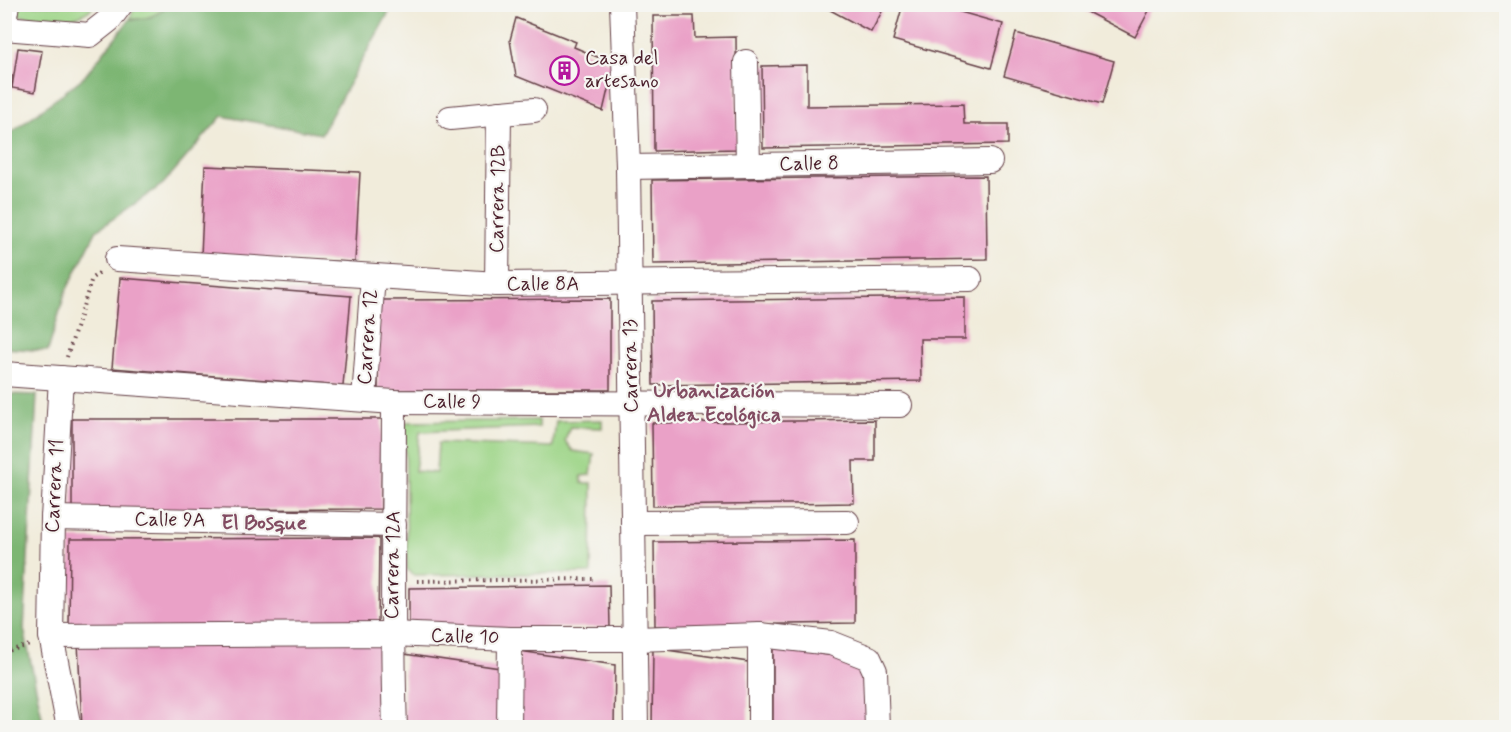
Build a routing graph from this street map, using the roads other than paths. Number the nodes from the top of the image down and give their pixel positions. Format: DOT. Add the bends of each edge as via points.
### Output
graph roads {
  1 [pos="7,4"];
  2 [pos="622,4"];
  3 [pos="115,12"];
  4 [pos="4,24"];
  5 [pos="4,28"];
  6 [pos="746,62"];
  7 [pos="534,110"];
  8 [pos="500,113"];
  9 [pos="450,117"];
  10 [pos="990,161"];
  11 [pos="748,165"];
  12 [pos="628,167"];
  13 [pos="117,259"];
  14 [pos="373,276"];
  15 [pos="969,279"];
  16 [pos="497,284"];
  17 [pos="630,285"];
  18 [pos="4,374"];
  19 [pos="61,378"];
  20 [pos="364,399"];
  21 [pos="394,402"];
  22 [pos="631,403"];
  23 [pos="900,405"];
  24 [pos="53,518"];
  25 [pos="847,522"];
  26 [pos="633,523"];
  27 [pos="394,525"];
  28 [pos="392,634"];
  29 [pos="760,635"];
  30 [pos="51,636"];
  31 [pos="510,639"];
  32 [pos="635,639"];
  33 [pos="69,728"];
  34 [pos="395,728"];
  35 [pos="508,728"];
  36 [pos="636,728"];
  37 [pos="760,728"];
  38 [pos="877,728"];
  1 -- 4 [label="street"];
  2 -- 12 [label="street, Carrera 13"];
  3 -- 5 [label="street" via="90,35"];
  6 -- 11 [label="street"];
  7 -- 8 [label="street"];
  8 -- 9 [label="street"];
  8 -- 16 [label="street, Carrera 12B"];
  10 -- 11 [label="street, Calle 8"];
  11 -- 12 [label="street, Calle 8"];
  12 -- 17 [label="street, Carrera 13"];
  13 -- 14 [label="street, Calle 8A"];
  14 -- 16 [label="street, Calle 8A"];
  14 -- 20 [label="street, Carrera 12"];
  15 -- 17 [label="street, Calle 8A"];
  16 -- 17 [label="street, Calle 8A"];
  17 -- 22 [label="street, Carrera 13"];
  18 -- 19 [label="street, Calle 9"];
  19 -- 20 [label="street, Calle 9"];
  19 -- 24 [label="street, Carrera 11"];
  20 -- 21 [label="street, Calle 9"];
  21 -- 22 [label="street, Calle 9"];
  21 -- 27 [label="street, Carrera 12A"];
  22 -- 23 [label="street, Calle 9"];
  22 -- 26 [label="street, Carrera 13"];
  24 -- 27 [label="street, Calle 9A"];
  24 -- 30 [label="street, Carrera 11"];
  25 -- 26 [label="street"];
  26 -- 32 [label="street, Carrera 13"];
  27 -- 28 [label="street, Carrera 12A"];
  28 -- 30 [label="street, Calle 10"];
  28 -- 31 [label="street, Calle 10"];
  28 -- 34 [label="street, Carrera 12A"];
  29 -- 32 [label="street, Calle 10"];
  29 -- 37 [label="street"];
  29 -- 38 [label="street, Calle 10" via="831,643 874,663"];
  30 -- 33 [label="street, Carrera 11"];
  31 -- 32 [label="street, Calle 10"];
  31 -- 35 [label="street"];
  32 -- 36 [label="street, Carrera 13"];
}
